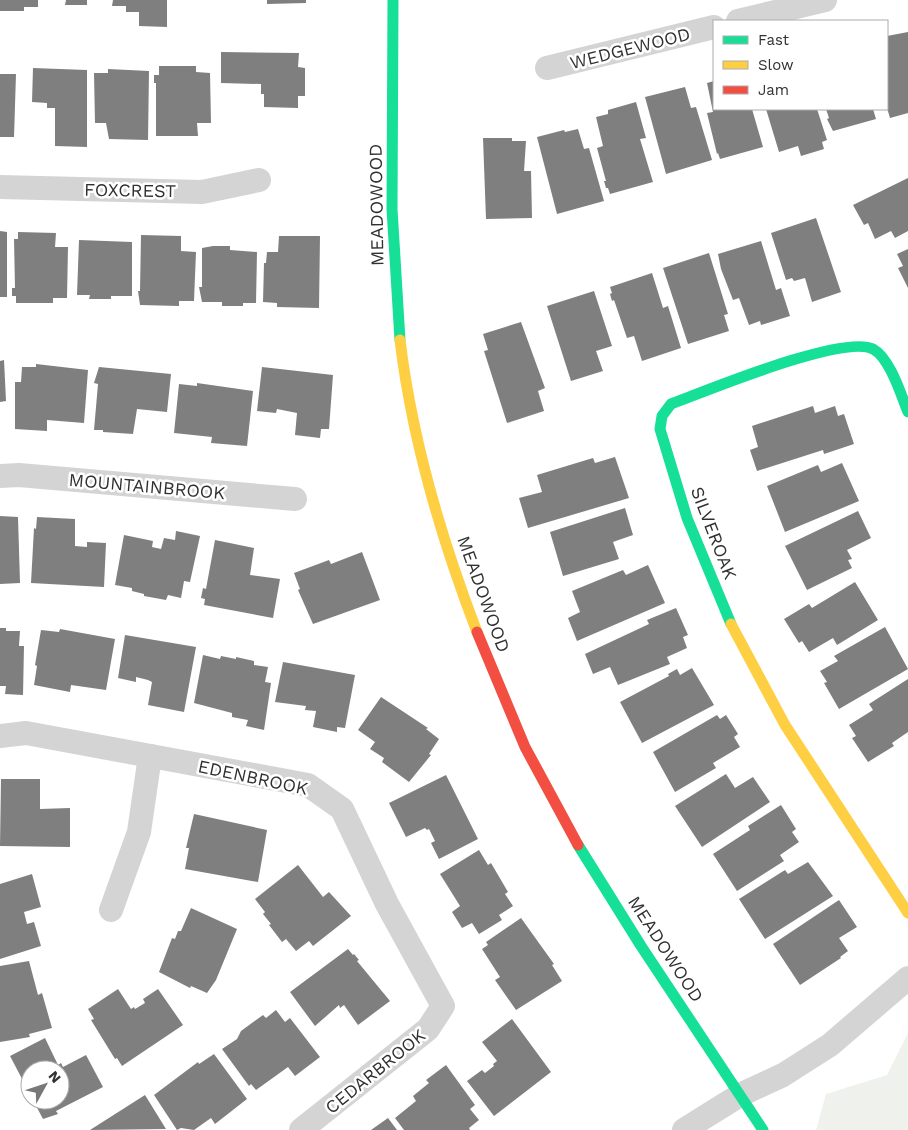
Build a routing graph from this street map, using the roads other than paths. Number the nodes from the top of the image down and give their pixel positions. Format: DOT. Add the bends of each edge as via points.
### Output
graph roads {
  1 [pos="393,0"];
  2 [pos="825,0"];
  3 [pos="742,20"];
  4 [pos="713,27"];
  5 [pos="547,68"];
  6 [pos="258,180"];
  7 [pos="0,187"];
  8 [pos="908,412"];
  9 [pos="0,476"];
  10 [pos="295,499"];
  11 [pos="0,736"];
  12 [pos="150,756"];
  13 [pos="111,910"];
  14 [pos="908,914"];
  15 [pos="908,978"];
  16 [pos="443,1006"];
  17 [pos="740,1095"];
  18 [pos="301,1130"];
  19 [pos="684,1130"];
  20 [pos="763,1130"];
  1 -- 17 [label="main road, MEADOWOOD" via="392,167 396,302 411,414 437,513 473,624 528,755 588,861"];
  2 -- 3 [label="street"];
  4 -- 5 [label="street, WEDGEWOOD"];
  6 -- 7 [label="street, FOXCREST" via="202,192"];
  8 -- 14 [label="main road, SILVEROAK" via="884,359 871,348 852,346 758,373 671,404 662,416 660,429 687,514 748,659 790,732"];
  9 -- 10 [label="street, MOUNTAINBROOK" via="20,475"];
  11 -- 12 [label="street, EDENBROOK" via="26,733"];
  12 -- 13 [label="street" via="139,832"];
  12 -- 16 [label="street, EDENBROOK" via="308,785 342,809 387,904"];
  15 -- 17 [label="street" via="830,1045 783,1075"];
  16 -- 18 [label="street, CEDARBROOK" via="428,1029"];
  17 -- 19 [label="street"];
  17 -- 20 [label="main road, MEADOWOOD"];
}
